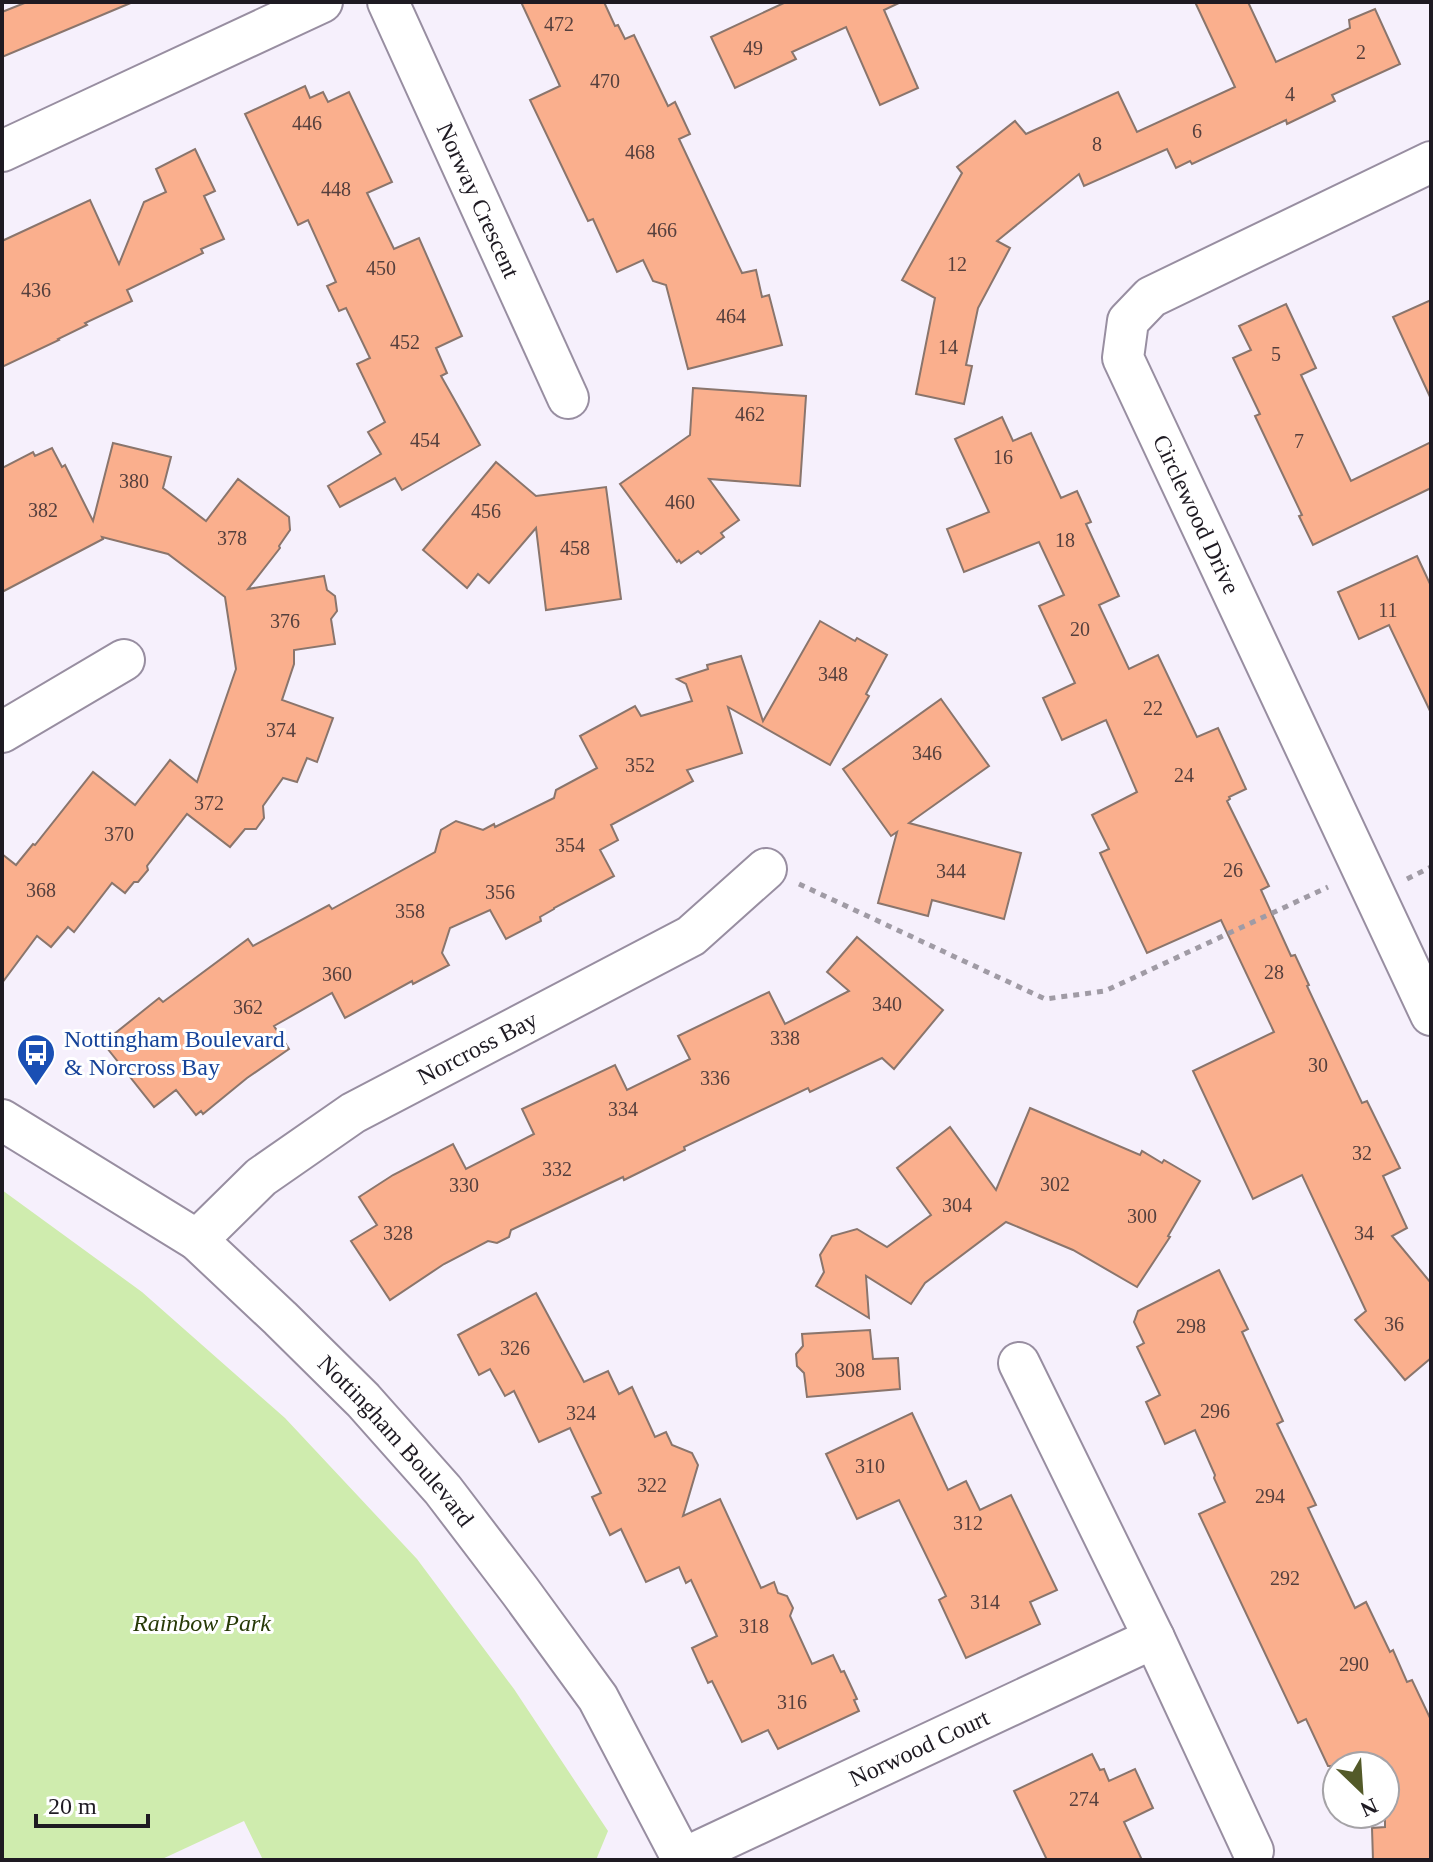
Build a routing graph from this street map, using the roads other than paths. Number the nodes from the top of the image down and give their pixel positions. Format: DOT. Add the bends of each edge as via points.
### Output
graph roads {
  1 [pos="322,2"];
  2 [pos="388,2"];
  3 [pos="2,151"];
  4 [pos="1431,162"];
  5 [pos="568,398"];
  6 [pos="124,660"];
  7 [pos="2,732"];
  8 [pos="766,869"];
  9 [pos="1431,1015"];
  10 [pos="2,1120"];
  11 [pos="197,1240"];
  12 [pos="1019,1363"];
  13 [pos="1154,1638"];
  14 [pos="1253,1851"];
  15 [pos="682,1860"];
  1 -- 3 [label="street"];
  2 -- 5 [label="street, Norway Crescent"];
  4 -- 9 [label="street, Circlewood Drive" via="1151,297 1128,321 1123,358"];
  6 -- 7 [label="street"];
  8 -- 11 [label="street, Norcross Bay" via="691,936 353,1113 261,1177"];
  10 -- 11 [label="street, Nottingham Boulevard"];
  11 -- 15 [label="street, Nottingham Boulevard" via="363,1400 443,1490 598,1698"];
  12 -- 13 [label="street"];
  13 -- 14 [label="street"];
  13 -- 15 [label="street, Norwood Court"];
}
